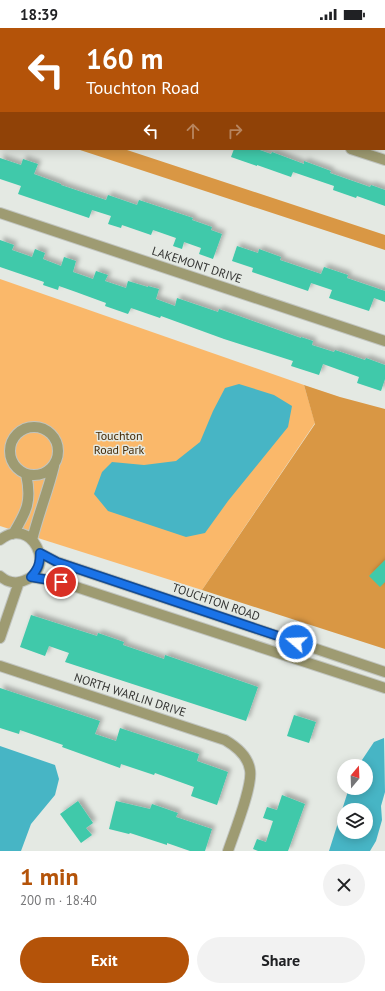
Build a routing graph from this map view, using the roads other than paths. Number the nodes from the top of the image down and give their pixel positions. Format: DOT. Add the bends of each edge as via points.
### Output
graph roads {
  1 [pos="358,150"];
  2 [pos="378,153"];
  3 [pos="385,160"];
  4 [pos="0,213"];
  5 [pos="385,341"];
  6 [pos="54,466"];
  7 [pos="26,474"];
  8 [pos="13,534"];
  9 [pos="0,540"];
  10 [pos="32,540"];
  11 [pos="40,553"];
  12 [pos="0,576"];
  13 [pos="31,577"];
  14 [pos="19,582"];
  15 [pos="3,621"];
  16 [pos="0,638"];
  17 [pos="0,666"];
  18 [pos="385,672"];
  19 [pos="385,688"];
  20 [pos="228,851"];
  1 -- 2 [label="street"];
  2 -- 3 [label="street"];
  4 -- 5 [label="street, LAKEMONT DRIVE"];
  6 -- 7 [label="street" via="42,475"];
  6 -- 7 [label="street" via="59,450 53,435 38,428 22,430 12,442 10,450 14,465"];
  6 -- 10 [label="street"];
  7 -- 8 [label="street" via="28,502"];
  8 -- 9 [label="street"];
  8 -- 10 [label="street" via="22,534"];
  10 -- 11 [label="street" via="37,544"];
  11 -- 13 [label="street" via="37,570"];
  11 -- 18 [label="street, TOUCHTON ROAD" via="57,562"];
  12 -- 14 [label="street" via="8,581"];
  13 -- 14 [label="street"];
  13 -- 19 [label="street" via="61,582"];
  14 -- 15 [label="street"];
  15 -- 16 [label="street"];
  17 -- 20 [label="street, NORTH WARLIN DRIVE" via="225,740 236,746 246,758 250,770 250,785"];
}
